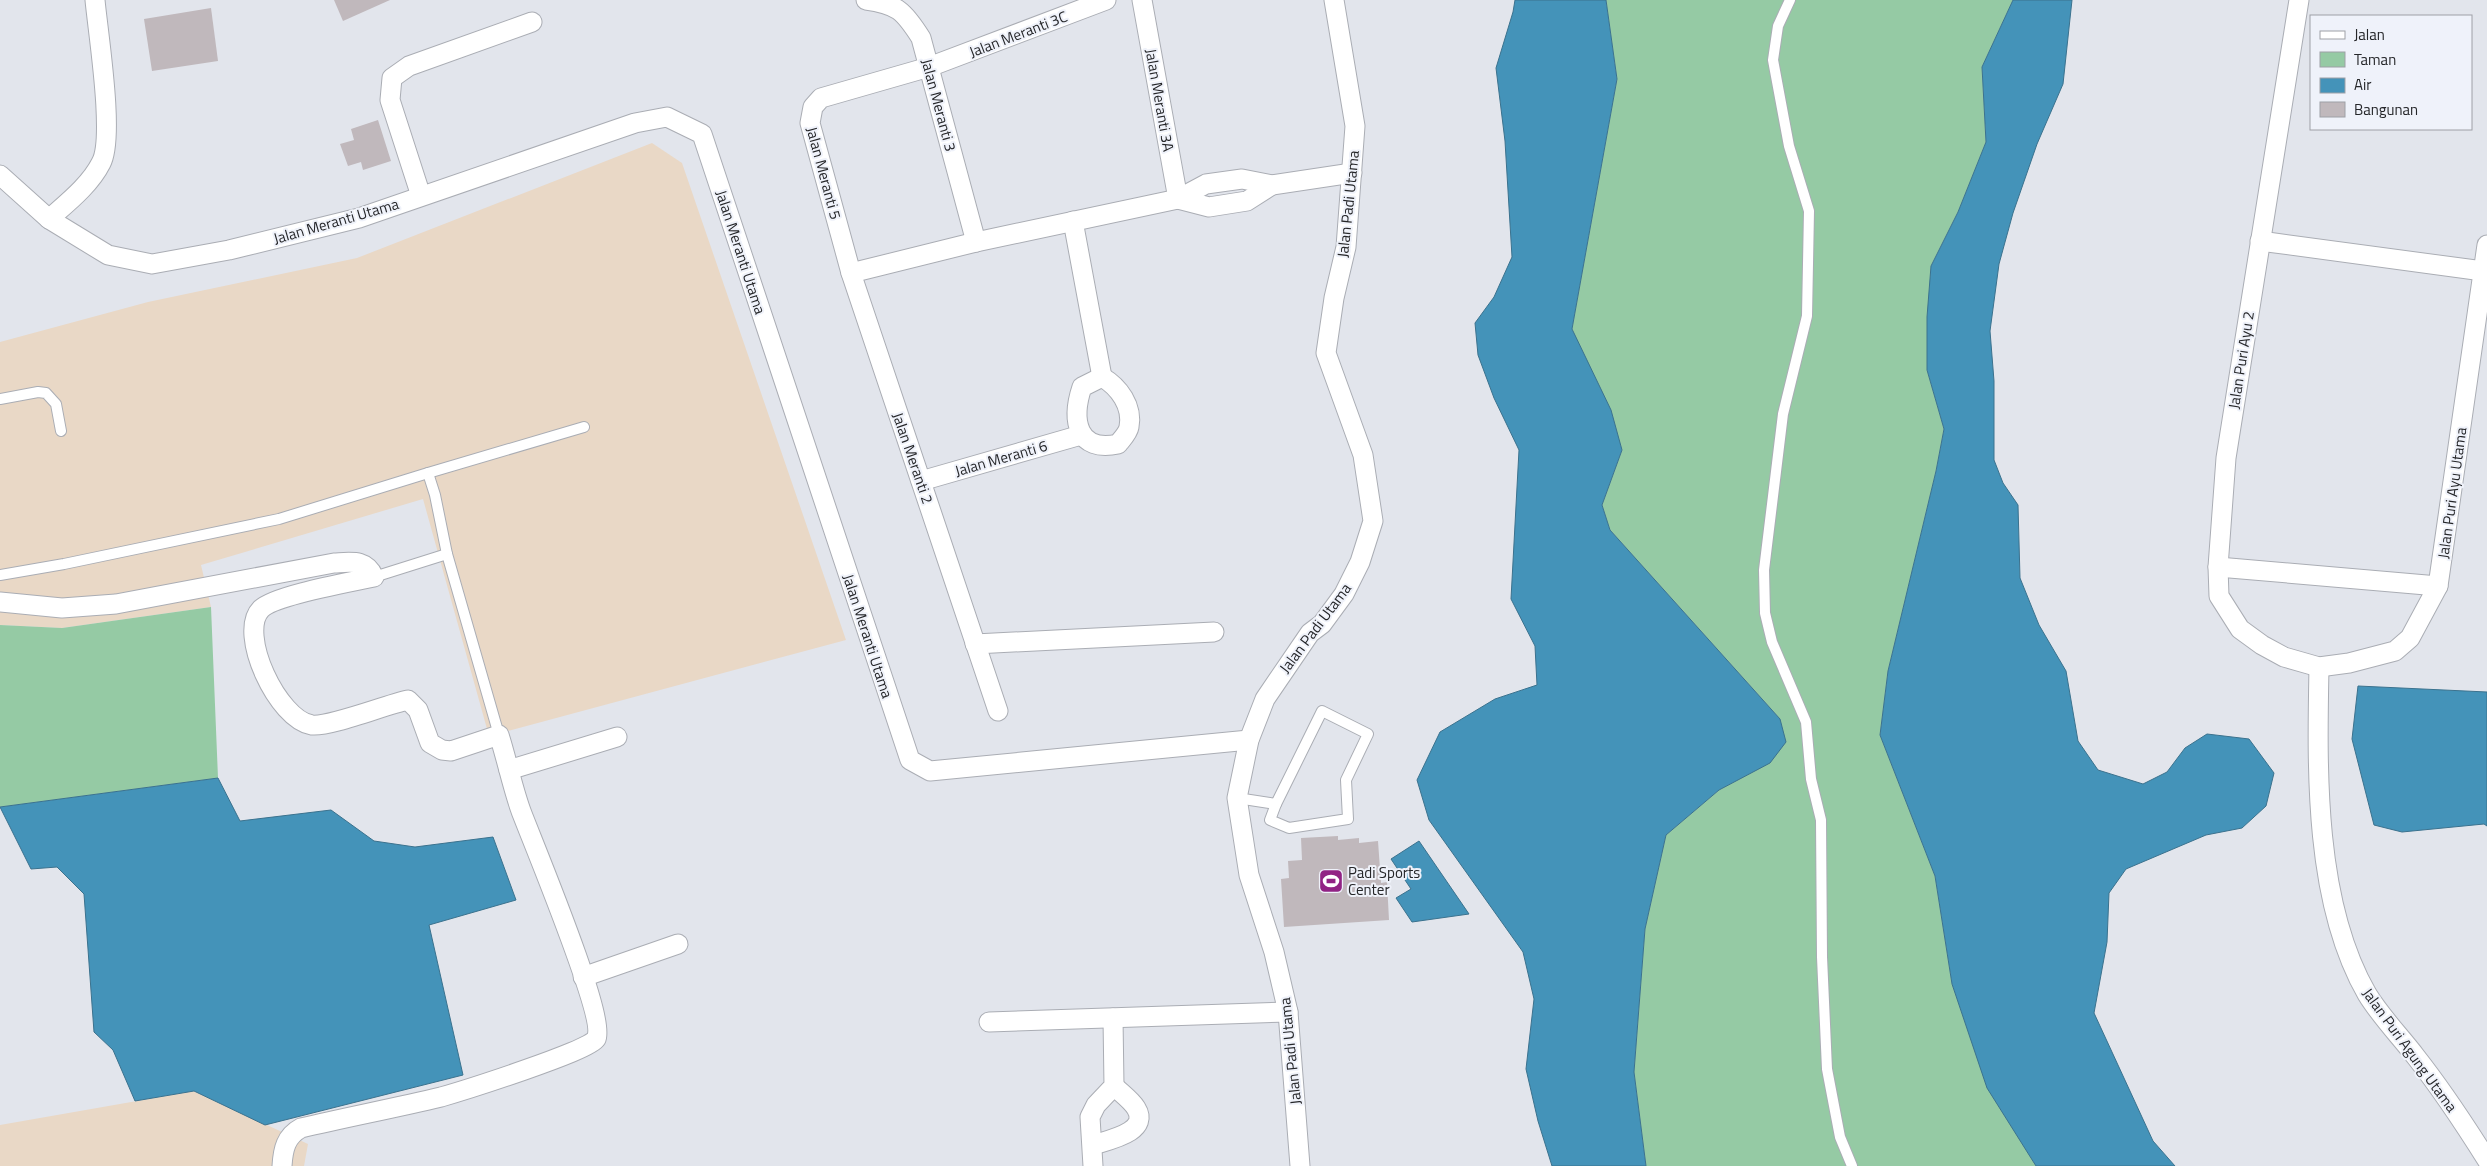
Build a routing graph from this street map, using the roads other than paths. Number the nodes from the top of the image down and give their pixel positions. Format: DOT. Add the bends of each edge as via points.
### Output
graph roads {
  1 [pos="95,0"];
  2 [pos="866,0"];
  3 [pos="1106,0"];
  4 [pos="1142,0"];
  5 [pos="1334,0"];
  6 [pos="1790,0"];
  7 [pos="2299,0"];
  8 [pos="532,22"];
  9 [pos="929,67"];
  10 [pos="1352,173"];
  11 [pos="0,176"];
  12 [pos="421,196"];
  13 [pos="1178,200"];
  14 [pos="49,219"];
  15 [pos="1073,221"];
  16 [pos="2260,241"];
  17 [pos="976,242"];
  18 [pos="2487,245"];
  19 [pos="2483,271"];
  20 [pos="851,273"];
  21 [pos="1102,377"];
  22 [pos="0,399"];
  23 [pos="584,427"];
  24 [pos="61,431"];
  25 [pos="1081,435"];
  26 [pos="428,473"];
  27 [pos="921,481"];
  28 [pos="447,554"];
  29 [pos="2218,567"];
  30 [pos="0,575"];
  31 [pos="374,577"];
  32 [pos="2438,586"];
  33 [pos="0,602"];
  34 [pos="1214,632"];
  35 [pos="975,644"];
  36 [pos="2319,667"];
  37 [pos="998,712"];
  38 [pos="499,735"];
  39 [pos="617,736"];
  40 [pos="1249,740"];
  41 [pos="509,770"];
  42 [pos="1237,798"];
  43 [pos="1276,804"];
  44 [pos="678,944"];
  45 [pos="583,977"];
  46 [pos="1288,1012"];
  47 [pos="1113,1018"];
  48 [pos="989,1022"];
  49 [pos="1114,1086"];
  50 [pos="1093,1145"];
  51 [pos="2487,1160"];
  52 [pos="282,1166"];
  53 [pos="1093,1166"];
  54 [pos="1300,1166"];
  55 [pos="1852,1166"];
  1 -- 14 [label="street" via="108,128 102,163 81,190"];
  2 -- 9 [label="street, Jalan Meranti 3" via="888,3 907,15 921,38"];
  3 -- 9 [label="street, Jalan Meranti 3C"];
  4 -- 13 [label="street, Jalan Meranti 3A"];
  5 -- 10 [label="street, Jalan Padi Utama" via="1355,126"];
  6 -- 55 [label="lane" via="1778,26 1772,60 1789,146 1809,211 1807,316 1783,414 1764,570 1766,613 1772,642 1806,722 1811,779 1821,820 1827,1070 1840,1137"];
  7 -- 16 [label="street, Jalan Puri Ayu 2"];
  8 -- 12 [label="street" via="409,66 392,78 390,100"];
  9 -- 17 [label="street, Jalan Meranti 3"];
  9 -- 20 [label="street, Jalan Meranti 5" via="821,98 813,107 810,123"];
  10 -- 13 [label="street" via="1272,185 1242,179 1206,184"];
  10 -- 40 [label="street, Jalan Padi Utama" via="1346,247 1326,353 1363,455 1373,521 1360,562 1344,594 1283,669 1265,699"];
  11 -- 14 [label="street, Jalan Meranti Utama"];
  12 -- 14 [label="street, Jalan Meranti Utama" via="341,222 229,250 152,264 108,255"];
  12 -- 40 [label="street, Jalan Meranti Utama" via="635,122 667,117 702,134 910,760 930,771"];
  13 -- 15 [label="street"];
  15 -- 17 [label="street"];
  15 -- 21 [label="street"];
  16 -- 19 [label="street"];
  16 -- 29 [label="street, Jalan Puri Ayu 2" via="2226,458"];
  17 -- 20 [label="street"];
  18 -- 19 [label="street, Jalan Puri Ayu Utama"];
  19 -- 32 [label="street, Jalan Puri Ayu Utama"];
  20 -- 27 [label="street, Jalan Meranti 2"];
  21 -- 25 [label="street" via="1082,387 1076,404"];
  21 -- 25 [label="street" via="1115,386 1129,408 1129,428 1118,444 1104,447 1090,444"];
  22 -- 24 [label="lane" via="46,393 56,404"];
  23 -- 26 [label="lane"];
  25 -- 27 [label="street, Jalan Meranti 6"];
  26 -- 28 [label="lane"];
  26 -- 30 [label="lane" via="280,519"];
  27 -- 35 [label="street, Jalan Meranti 2"];
  28 -- 31 [label="lane"];
  28 -- 38 [label="lane"];
  29 -- 32 [label="street"];
  29 -- 36 [label="street, Jalan Puri Ayu 2" via="2219,596 2240,629 2284,657"];
  31 -- 33 [label="street" via="367,565 354,561 116,604 62,608"];
  31 -- 38 [label="street" via="276,600 261,609 254,620 259,657 272,691 285,709 302,722 322,725 408,700 418,710 430,743 442,750 451,751"];
  32 -- 36 [label="street, Jalan Puri Ayu Utama" via="2410,638 2395,651"];
  34 -- 35 [label="street"];
  35 -- 37 [label="street, Jalan Meranti 2"];
  36 -- 51 [label="street, Jalan Puri Agung Utama" via="2323,846 2353,967 2368,996 2440,1088"];
  38 -- 41 [label="street"];
  39 -- 41 [label="street"];
  40 -- 42 [label="street, Jalan Padi Utama"];
  41 -- 45 [label="street" via="520,809 573,943"];
  42 -- 43 [label="lane"];
  42 -- 46 [label="street, Jalan Padi Utama" via="1249,875 1274,952"];
  43 -- 43 [label="lane" via="1322,711 1368,734 1346,780 1348,819 1288,828 1270,820"];
  44 -- 45 [label="street"];
  45 -- 52 [label="street" via="598,1032 592,1044 442,1096 301,1128 292,1132 286,1141"];
  46 -- 47 [label="street"];
  46 -- 54 [label="street, Jalan Padi Utama"];
  47 -- 48 [label="street"];
  47 -- 49 [label="street"];
  49 -- 50 [label="street" via="1090,1116"];
  49 -- 50 [label="street" via="1136,1108 1139,1118 1136,1128 1121,1137"];
  50 -- 53 [label="street"];
}
